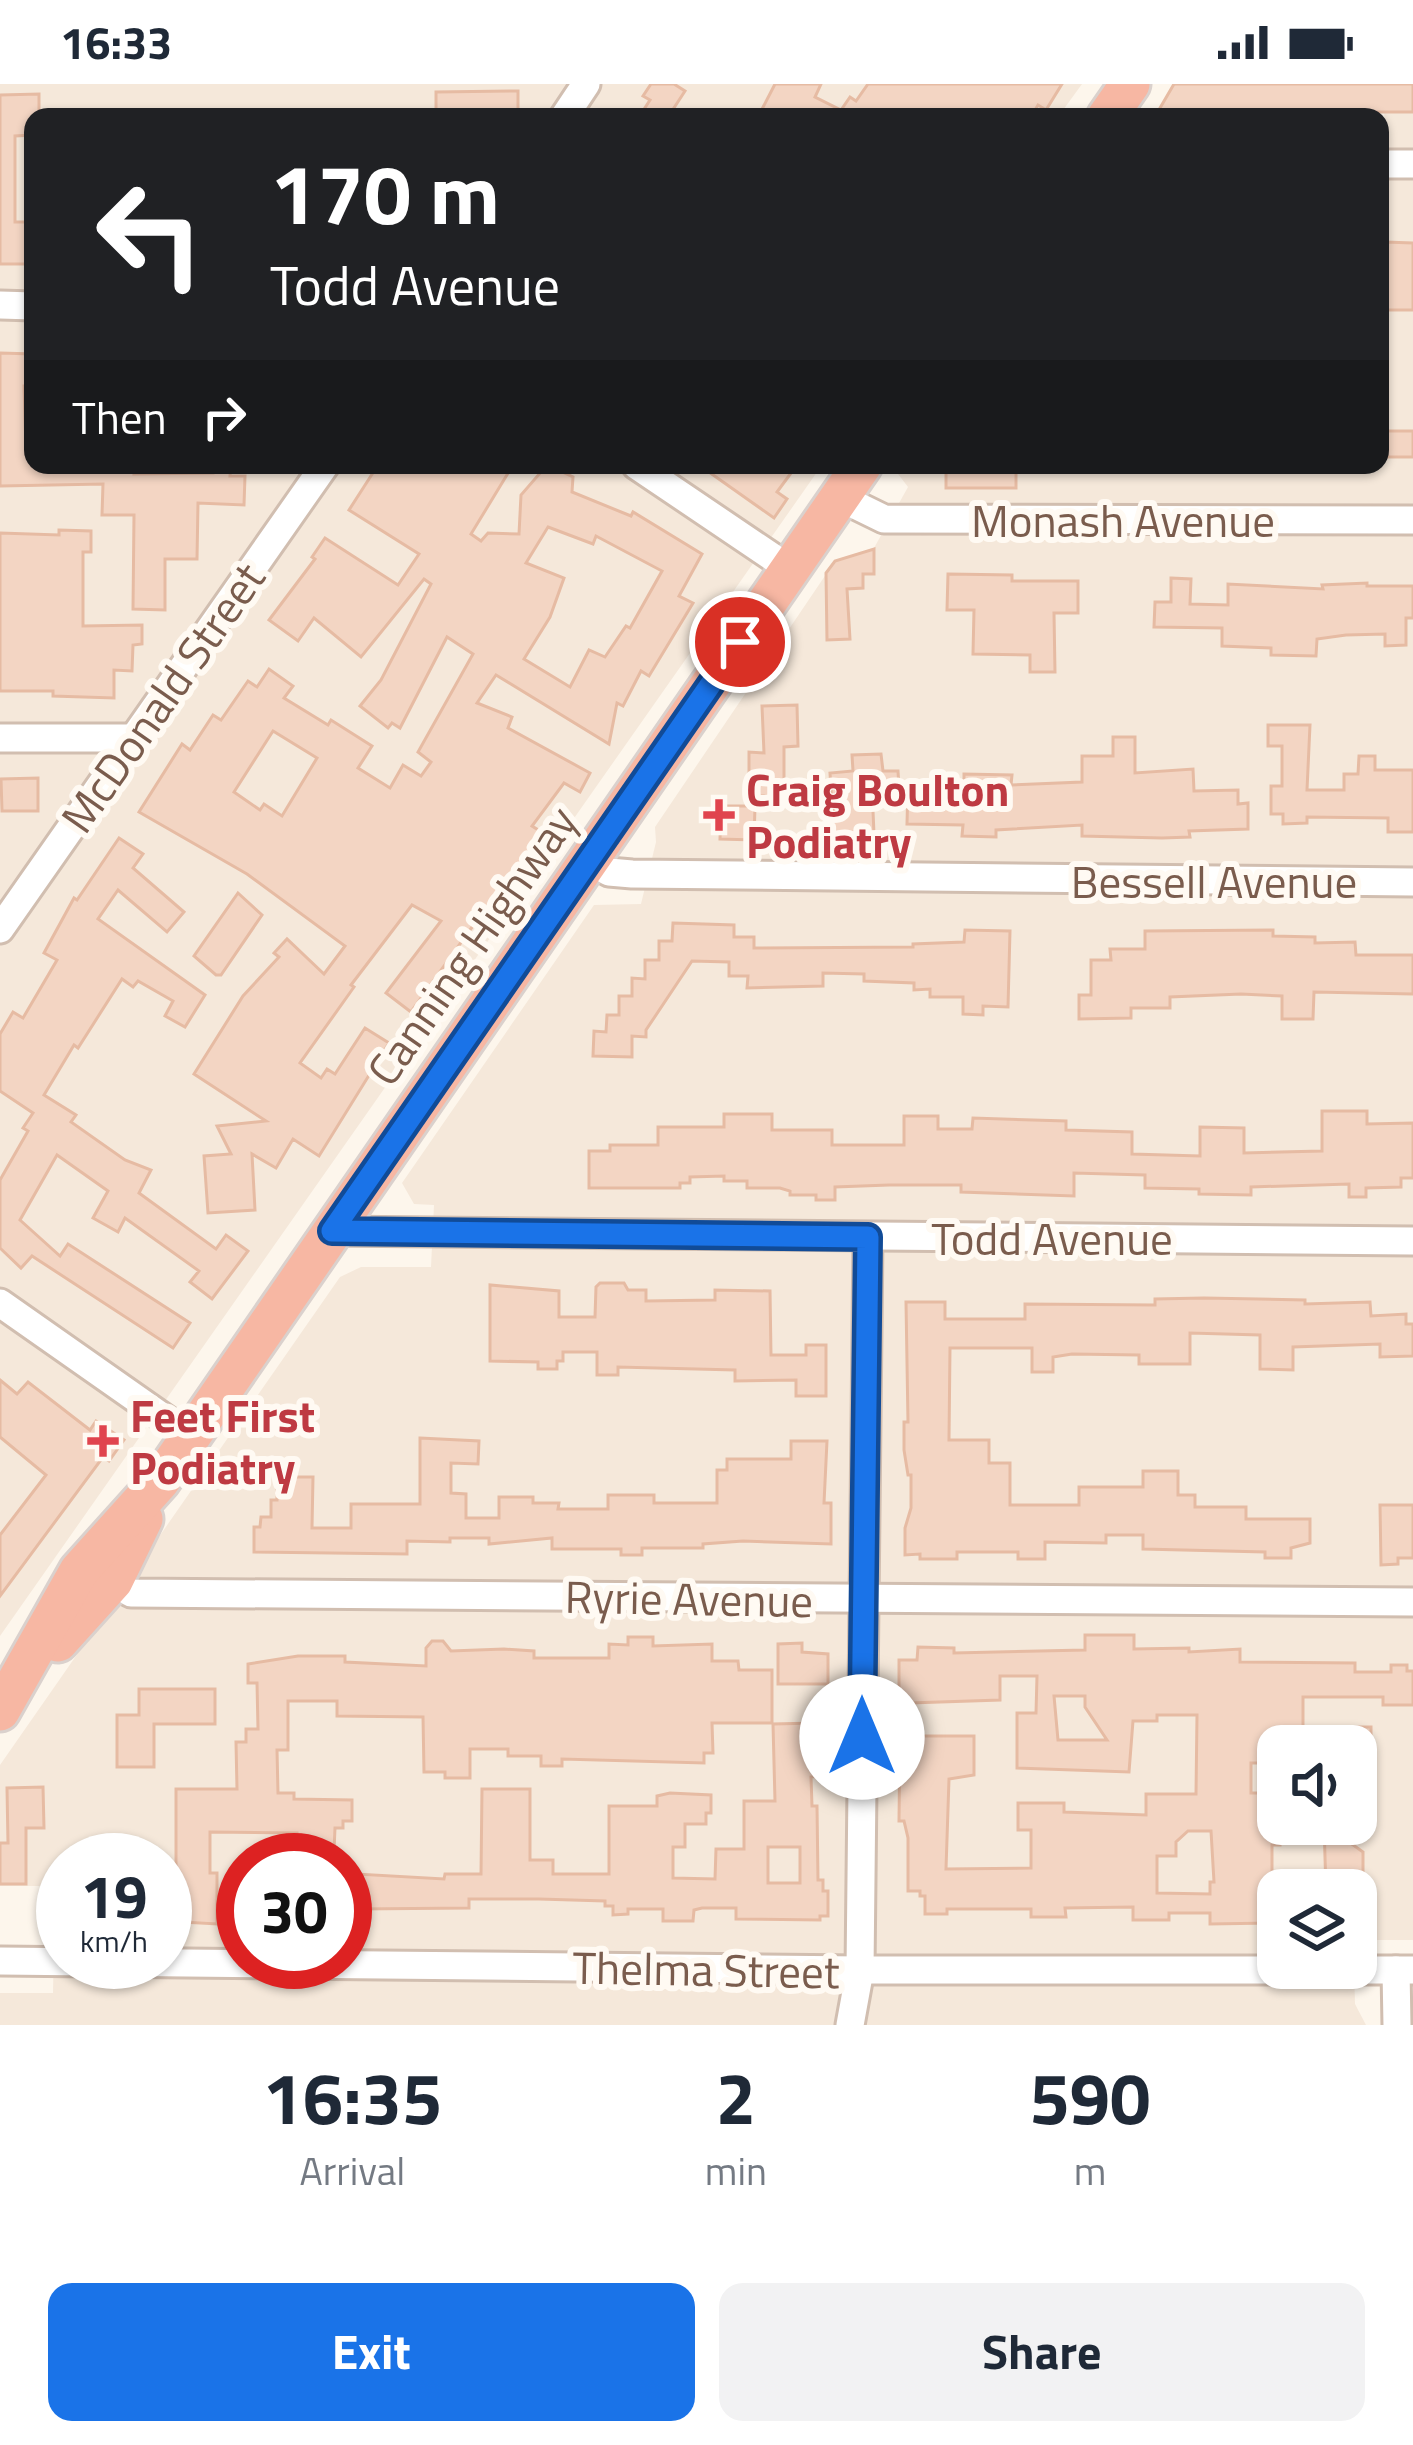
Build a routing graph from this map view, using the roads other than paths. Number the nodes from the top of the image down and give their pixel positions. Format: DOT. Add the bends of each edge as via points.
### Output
graph roads {
  1 [pos="319,474"];
  2 [pos="649,474"];
  3 [pos="856,474"];
  4 [pos="839,497"];
  5 [pos="1413,520"];
  6 [pos="790,569"];
  7 [pos="0,738"];
  8 [pos="133,738"];
  9 [pos="588,859"];
  10 [pos="1413,882"];
  11 [pos="0,929"];
  12 [pos="332,1231"];
  13 [pos="868,1237"];
  14 [pos="1413,1240"];
  15 [pos="0,1303"];
  16 [pos="191,1436"];
  17 [pos="160,1481"];
  18 [pos="113,1581"];
  19 [pos="863,1600"];
  20 [pos="1413,1602"];
  21 [pos="8,1700"];
  22 [pos="0,1961"];
  23 [pos="860,1970"];
  24 [pos="1405,1970"];
  25 [pos="850,2025"];
  26 [pos="1397,2025"];
  1 -- 8 [label="street, McDonald Street"];
  2 -- 6 [label="street"];
  3 -- 4 [label="highway, Canning Highway"];
  4 -- 5 [label="street, Monash Avenue" via="884,519"];
  4 -- 6 [label="highway, Canning Highway"];
  6 -- 9 [label="highway, Canning Highway"];
  7 -- 8 [label="street"];
  8 -- 11 [label="street, McDonald Street"];
  9 -- 10 [label="street, Bessell Avenue" via="632,874"];
  9 -- 12 [label="highway, Canning Highway"];
  12 -- 13 [label="street, Todd Avenue"];
  12 -- 16 [label="highway, Canning Highway"];
  13 -- 14 [label="street, Todd Avenue"];
  13 -- 19 [label="street"];
  15 -- 16 [label="street"];
  16 -- 17 [label="highway, Canning Highway"];
  17 -- 18 [label="highway, Canning Highway"];
  17 -- 21 [label="highway, Canning Highway" via="79,1571"];
  18 -- 19 [label="street, Ryrie Avenue" via="131,1592"];
  18 -- 21 [label="highway, Canning Highway"];
  19 -- 20 [label="street, Ryrie Avenue"];
  19 -- 23 [label="street"];
  22 -- 23 [label="street, Thelma Street"];
  23 -- 24 [label="street, Thelma Street"];
  23 -- 25 [label="street"];
  24 -- 26 [label="street"];
}
